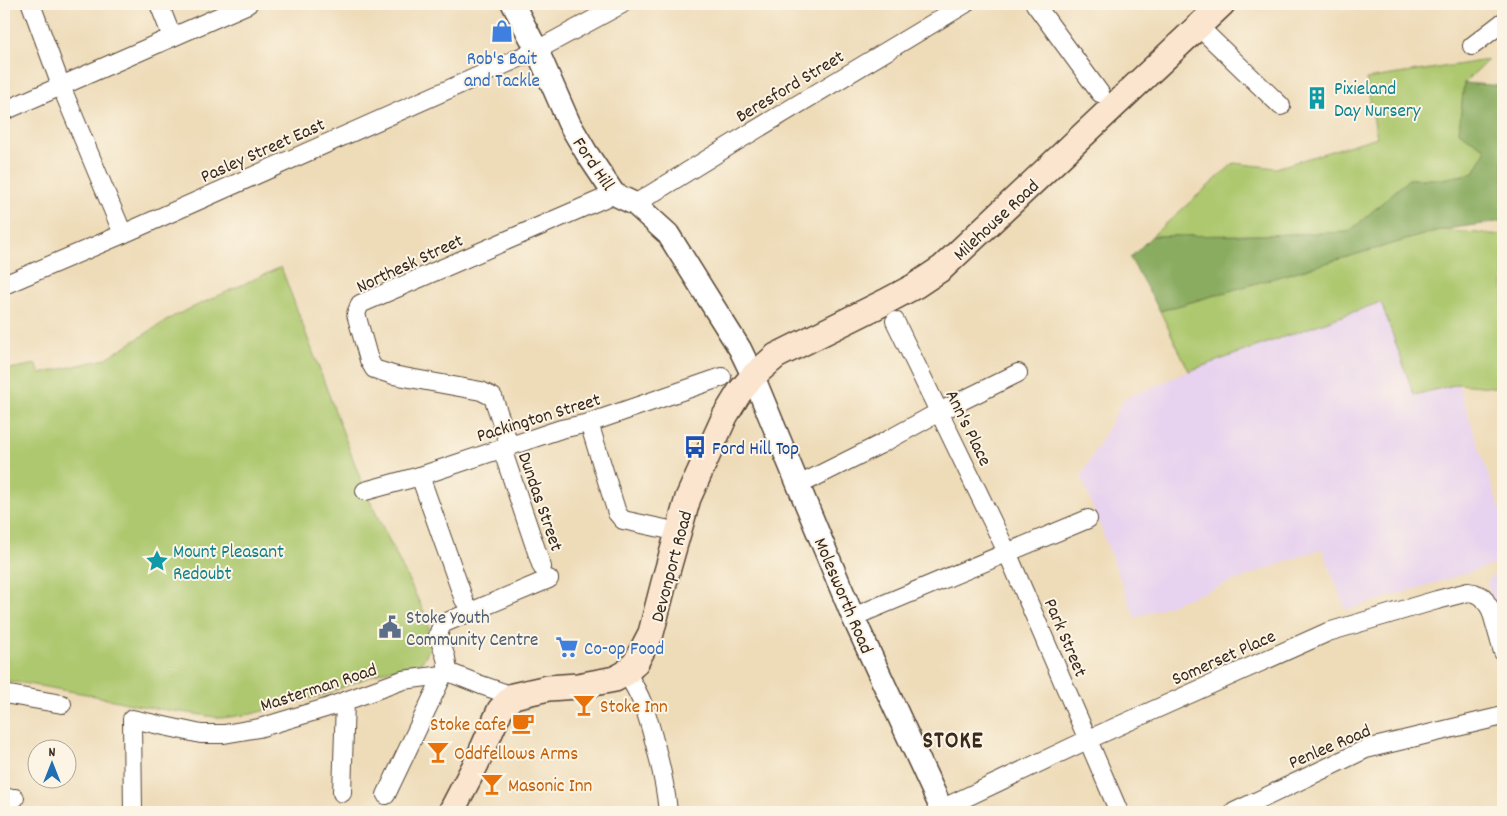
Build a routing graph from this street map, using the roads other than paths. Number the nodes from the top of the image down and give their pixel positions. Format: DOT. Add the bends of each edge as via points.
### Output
graph roads {
  1 [pos="31,4"];
  2 [pos="160,4"];
  3 [pos="248,4"];
  4 [pos="513,4"];
  5 [pos="622,4"];
  6 [pos="965,4"];
  7 [pos="1035,4"];
  8 [pos="1222,4"];
  9 [pos="1503,22"];
  10 [pos="1199,26"];
  11 [pos="172,37"];
  12 [pos="1472,46"];
  13 [pos="537,50"];
  14 [pos="61,86"];
  15 [pos="1100,93"];
  16 [pos="1281,106"];
  17 [pos="4,111"];
  18 [pos="614,194"];
  19 [pos="636,204"];
  20 [pos="124,234"];
  21 [pos="4,285"];
  22 [pos="896,321"];
  23 [pos="1018,373"];
  24 [pos="738,382"];
  25 [pos="939,412"];
  26 [pos="589,423"];
  27 [pos="506,448"];
  28 [pos="420,476"];
  29 [pos="798,485"];
  30 [pos="365,492"];
  31 [pos="1088,519"];
  32 [pos="679,532"];
  33 [pos="1008,552"];
  34 [pos="464,600"];
  35 [pos="853,617"];
  36 [pos="1503,652"];
  37 [pos="626,673"];
  38 [pos="446,674"];
  39 [pos="4,694"];
  40 [pos="513,696"];
  41 [pos="345,701"];
  42 [pos="62,704"];
  43 [pos="1503,716"];
  44 [pos="1088,740"];
  45 [pos="342,793"];
  46 [pos="386,796"];
  47 [pos="940,811"];
  48 [pos="133,812"];
  49 [pos="451,812"];
  50 [pos="668,812"];
  51 [pos="1119,812"];
  52 [pos="1234,812"];
  1 -- 14 [label="street"];
  2 -- 11 [label="street"];
  3 -- 11 [label="street"];
  4 -- 13 [label="street, Ford Hill"];
  5 -- 13 [label="street, Pasley Street East"];
  6 -- 19 [label="street, Beresford Street"];
  7 -- 15 [label="street"];
  8 -- 10 [label="main road, Milehouse Road"];
  9 -- 12 [label="street"];
  10 -- 16 [label="street"];
  10 -- 24 [label="main road, Milehouse Road" via="942,268 885,302 776,356"];
  11 -- 14 [label="street"];
  13 -- 18 [label="street, Ford Hill" via="569,123"];
  13 -- 20 [label="street, Pasley Street East"];
  14 -- 17 [label="street"];
  14 -- 20 [label="street"];
  18 -- 19 [label="street, Ford Hill"];
  18 -- 27 [label="street, Northesk Street" via="360,304 356,314 374,369 481,390 493,397"];
  19 -- 24 [label="street, Ford Hill" via="668,234 740,349"];
  20 -- 21 [label="street, Pasley Street East"];
  22 -- 25 [label="street, Ann's Place"];
  23 -- 25 [label="street"];
  24 -- 26 [label="street, Packington Street"];
  24 -- 29 [label="street, Molesworth Road"];
  24 -- 32 [label="main road, Devonport Road" via="688,498"];
  25 -- 29 [label="street"];
  25 -- 33 [label="street, Ann's Place"];
  26 -- 27 [label="street, Packington Street"];
  26 -- 32 [label="street" via="622,520"];
  27 -- 28 [label="street, Packington Street"];
  27 -- 38 [label="street, Dundas Street" via="545,573 442,624 438,635 446,658"];
  28 -- 30 [label="street, Packington Street"];
  28 -- 34 [label="street"];
  29 -- 35 [label="street, Molesworth Road"];
  31 -- 33 [label="street"];
  32 -- 37 [label="main road, Devonport Road" via="651,634 641,655"];
  33 -- 35 [label="street"];
  33 -- 44 [label="street, Park Street"];
  35 -- 47 [label="street, Molesworth Road"];
  36 -- 44 [label="street, Somerset Place" via="1491,610 1483,597 1468,592 1328,632"];
  37 -- 40 [label="main road" via="615,679"];
  37 -- 50 [label="street" via="645,709 665,783"];
  38 -- 40 [label="street, Masterman Road"];
  38 -- 41 [label="street, Masterman Road" via="403,680"];
  38 -- 46 [label="street"];
  39 -- 42 [label="street"];
  40 -- 49 [label="main road" via="500,710"];
  41 -- 45 [label="street"];
  41 -- 48 [label="street, Masterman Road" via="259,728 224,734 201,734 132,718"];
  43 -- 52 [label="street, Penlee Road" via="1366,748"];
  44 -- 47 [label="street, Somerset Place"];
  44 -- 51 [label="street, Park Street"];
}
